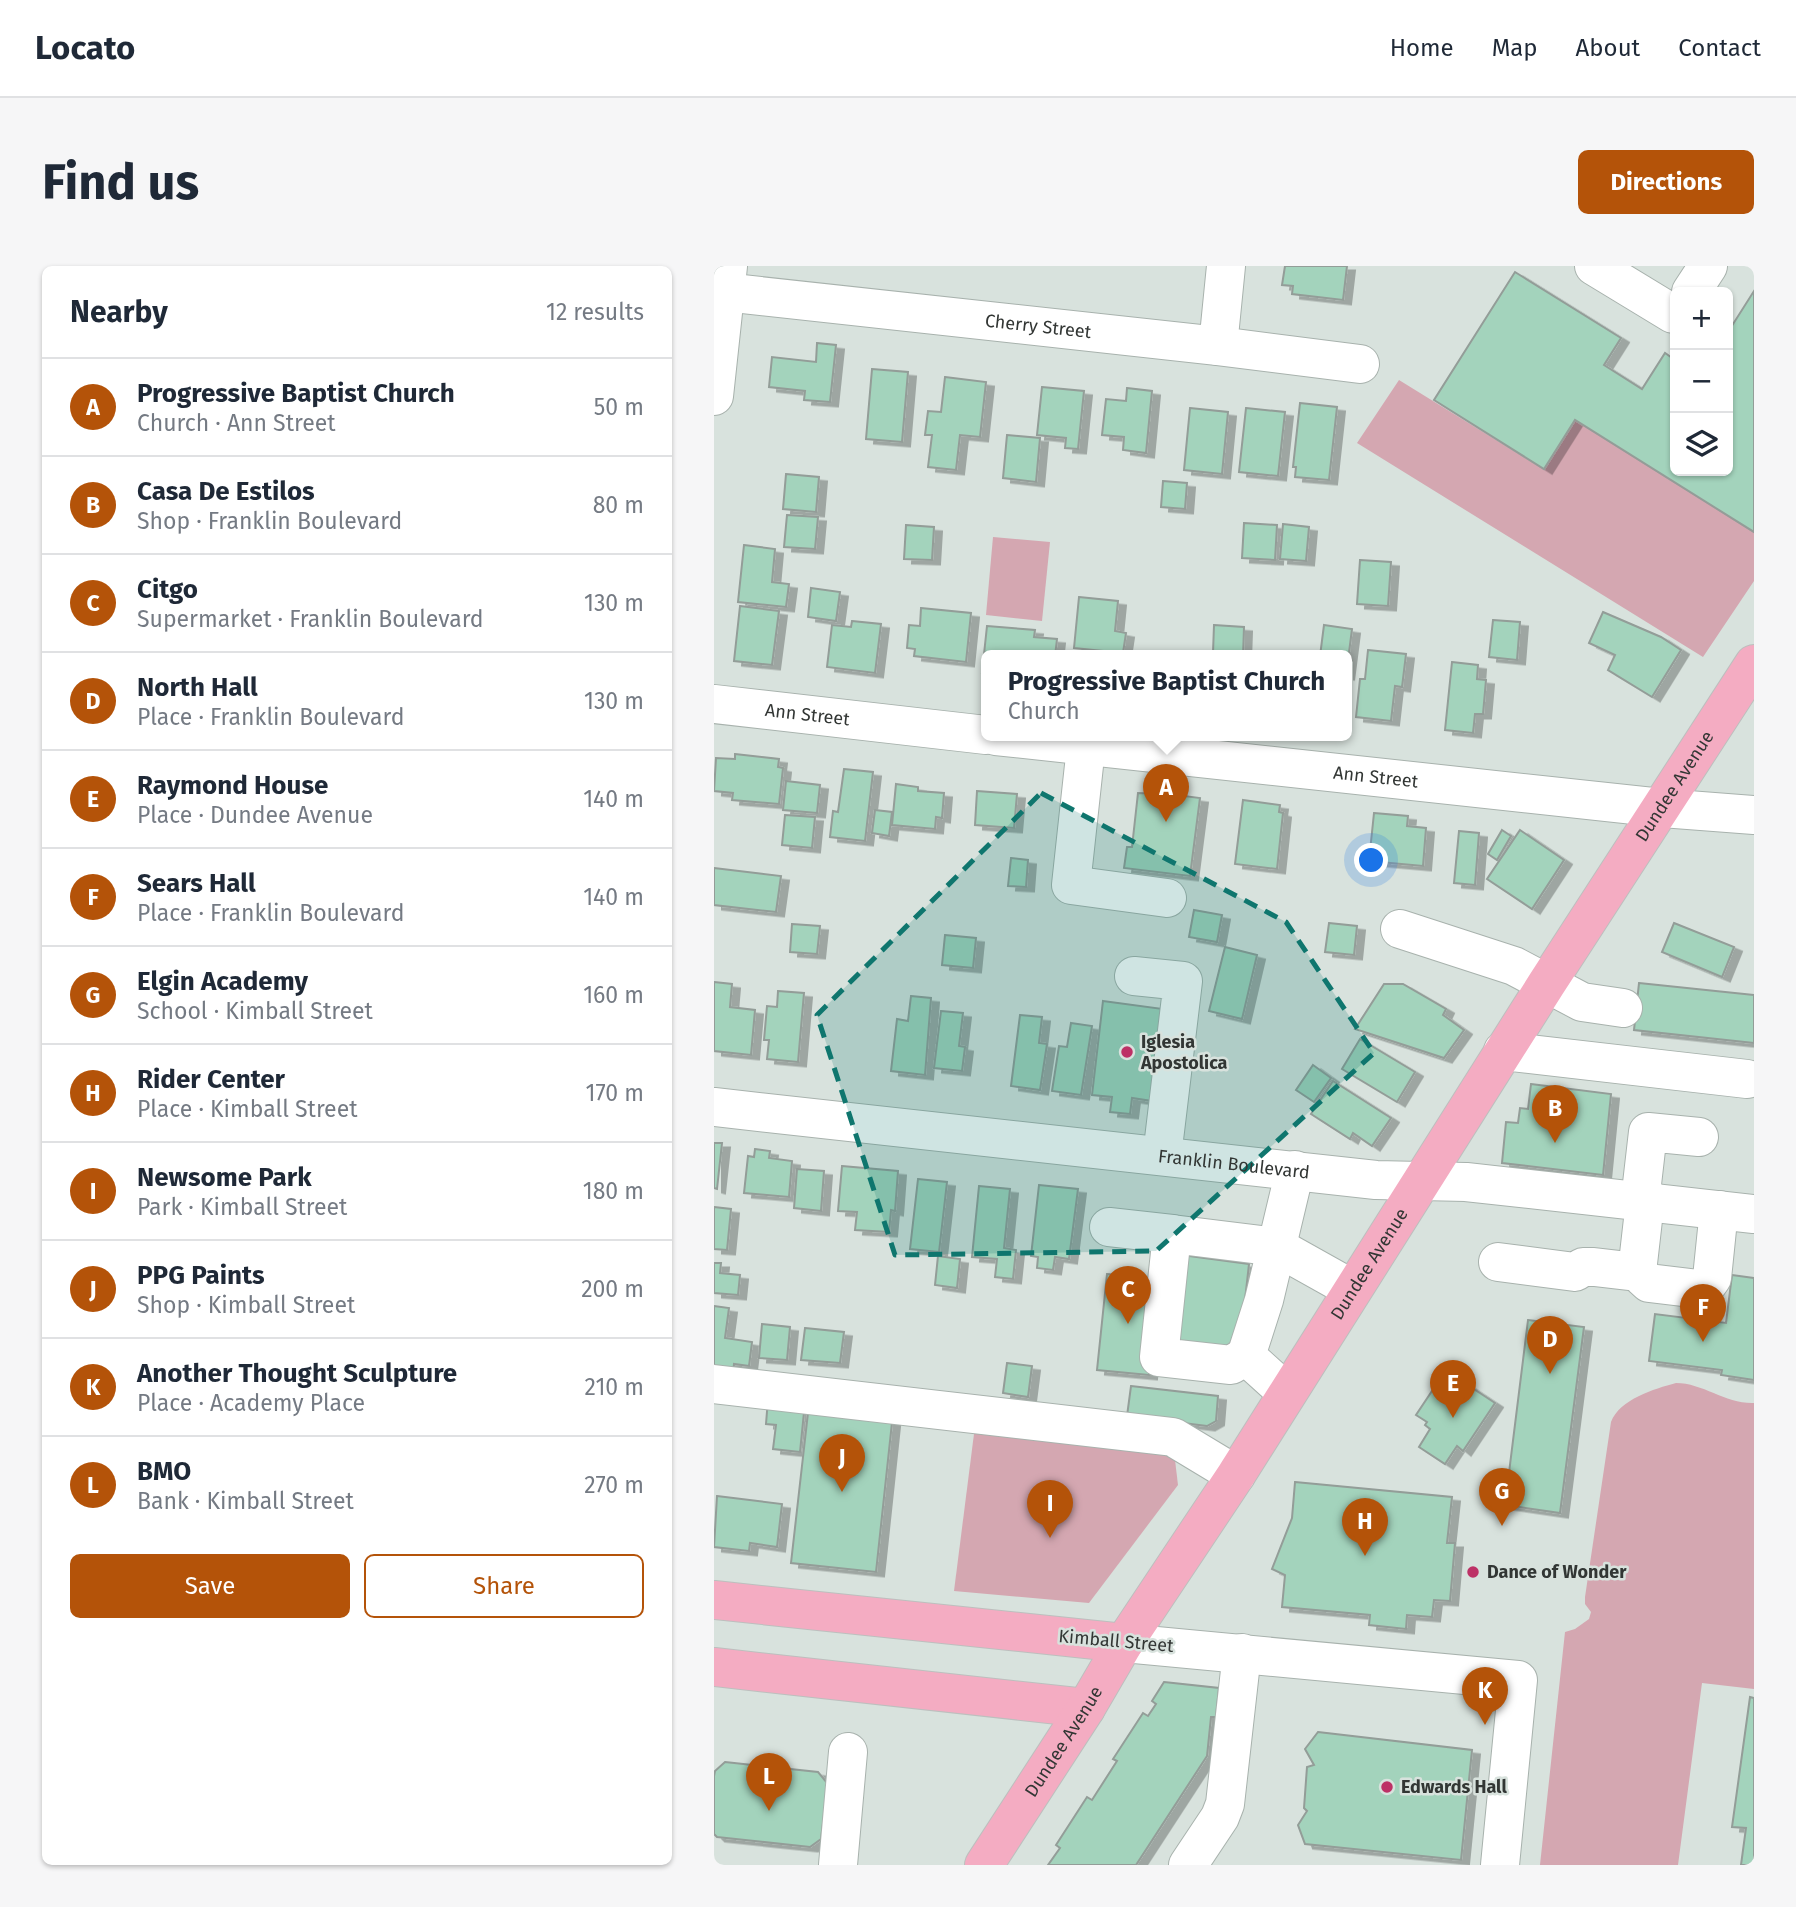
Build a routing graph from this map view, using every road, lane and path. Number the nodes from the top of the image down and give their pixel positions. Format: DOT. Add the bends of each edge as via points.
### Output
graph roads {
  1 [pos="1226,266"];
  2 [pos="1594,266"];
  3 [pos="1708,266"];
  4 [pos="723,283"];
  5 [pos="1694,287"];
  6 [pos="1670,312"];
  7 [pos="1218,346"];
  8 [pos="1360,364"];
  9 [pos="714,396"];
  10 [pos="1754,663"];
  11 [pos="714,704"];
  12 [pos="981,734"];
  13 [pos="1037,741"];
  14 [pos="1086,747"];
  15 [pos="1662,808"];
  16 [pos="1754,815"];
  17 [pos="1167,898"];
  18 [pos="1400,929"];
  19 [pos="1134,976"];
  20 [pos="1547,983"];
  21 [pos="1623,1008"];
  22 [pos="1503,1051"];
  23 [pos="1747,1080"];
  24 [pos="714,1107"];
  25 [pos="1699,1137"];
  26 [pos="1162,1156"];
  27 [pos="1294,1170"];
  28 [pos="1419,1182"];
  29 [pos="1645,1202"];
  30 [pos="1736,1212"];
  31 [pos="1109,1227"];
  32 [pos="1172,1234"];
  33 [pos="1277,1247"];
  34 [pos="1498,1262"];
  35 [pos="1637,1272"];
  36 [pos="1352,1289"];
  37 [pos="1246,1356"];
  38 [pos="714,1384"];
  39 [pos="1287,1393"];
  40 [pos="1236,1475"];
  41 [pos="714,1600"];
  42 [pos="1124,1643"];
  43 [pos="1242,1653"];
  44 [pos="714,1667"];
  45 [pos="1086,1708"];
  46 [pos="848,1752"];
  47 [pos="986,1864"];
  48 [pos="838,1865"];
  49 [pos="1188,1865"];
  50 [pos="1500,1865"];
  1 -- 7 [label="street"];
  2 -- 6 [label="street"];
  3 -- 5 [label="street"];
  4 -- 7 [label="street, Cherry Street"];
  4 -- 9 [label="street"];
  7 -- 8 [label="street, Cherry Street"];
  10 -- 15 [label="main road, Dundee Avenue"];
  11 -- 12 [label="street, Ann Street"];
  13 -- 14 [label="street, Ann Street"];
  14 -- 15 [label="street, Ann Street"];
  14 -- 17 [label="street" via="1071,885"];
  15 -- 16 [label="street, Ann Street"];
  15 -- 20 [label="main road, Dundee Avenue"];
  18 -- 20 [label="street" via="1514,966"];
  19 -- 26 [label="street" via="1183,981"];
  20 -- 21 [label="street" via="1582,1002"];
  20 -- 22 [label="main road, Dundee Avenue"];
  22 -- 23 [label="street"];
  22 -- 28 [label="main road, Dundee Avenue"];
  24 -- 26 [label="street, Franklin Boulevard"];
  25 -- 29 [label="street" via="1648,1132 1642,1184"];
  26 -- 27 [label="street, Franklin Boulevard"];
  27 -- 28 [label="street, Franklin Boulevard"];
  27 -- 33 [label="street"];
  28 -- 29 [label="street, Franklin Boulevard" via="1466,1182"];
  28 -- 36 [label="main road, Dundee Avenue"];
  29 -- 30 [label="street, Franklin Boulevard"];
  29 -- 35 [label="street"];
  30 -- 35 [label="street" via="1707,1285 1699,1289 1649,1283"];
  31 -- 32 [label="street"];
  32 -- 33 [label="street"];
  32 -- 37 [label="street" via="1159,1357 1231,1365"];
  33 -- 36 [label="street"];
  33 -- 37 [label="street"];
  34 -- 35 [label="street" via="1574,1272 1594,1267"];
  36 -- 39 [label="main road, Dundee Avenue"];
  37 -- 39 [label="street"];
  38 -- 40 [label="street" via="1173,1437"];
  39 -- 40 [label="main road, Dundee Avenue"];
  40 -- 42 [label="main road, Dundee Avenue"];
  41 -- 42 [label="main road, Kimball Street"];
  42 -- 43 [label="street, Kimball Street"];
  42 -- 45 [label="main road, Dundee Avenue"];
  43 -- 49 [label="street" via="1225,1804"];
  43 -- 50 [label="street, Kimball Street" via="1518,1680"];
  44 -- 45 [label="main road"];
  45 -- 47 [label="main road, Dundee Avenue"];
  46 -- 48 [label="street"];
}
